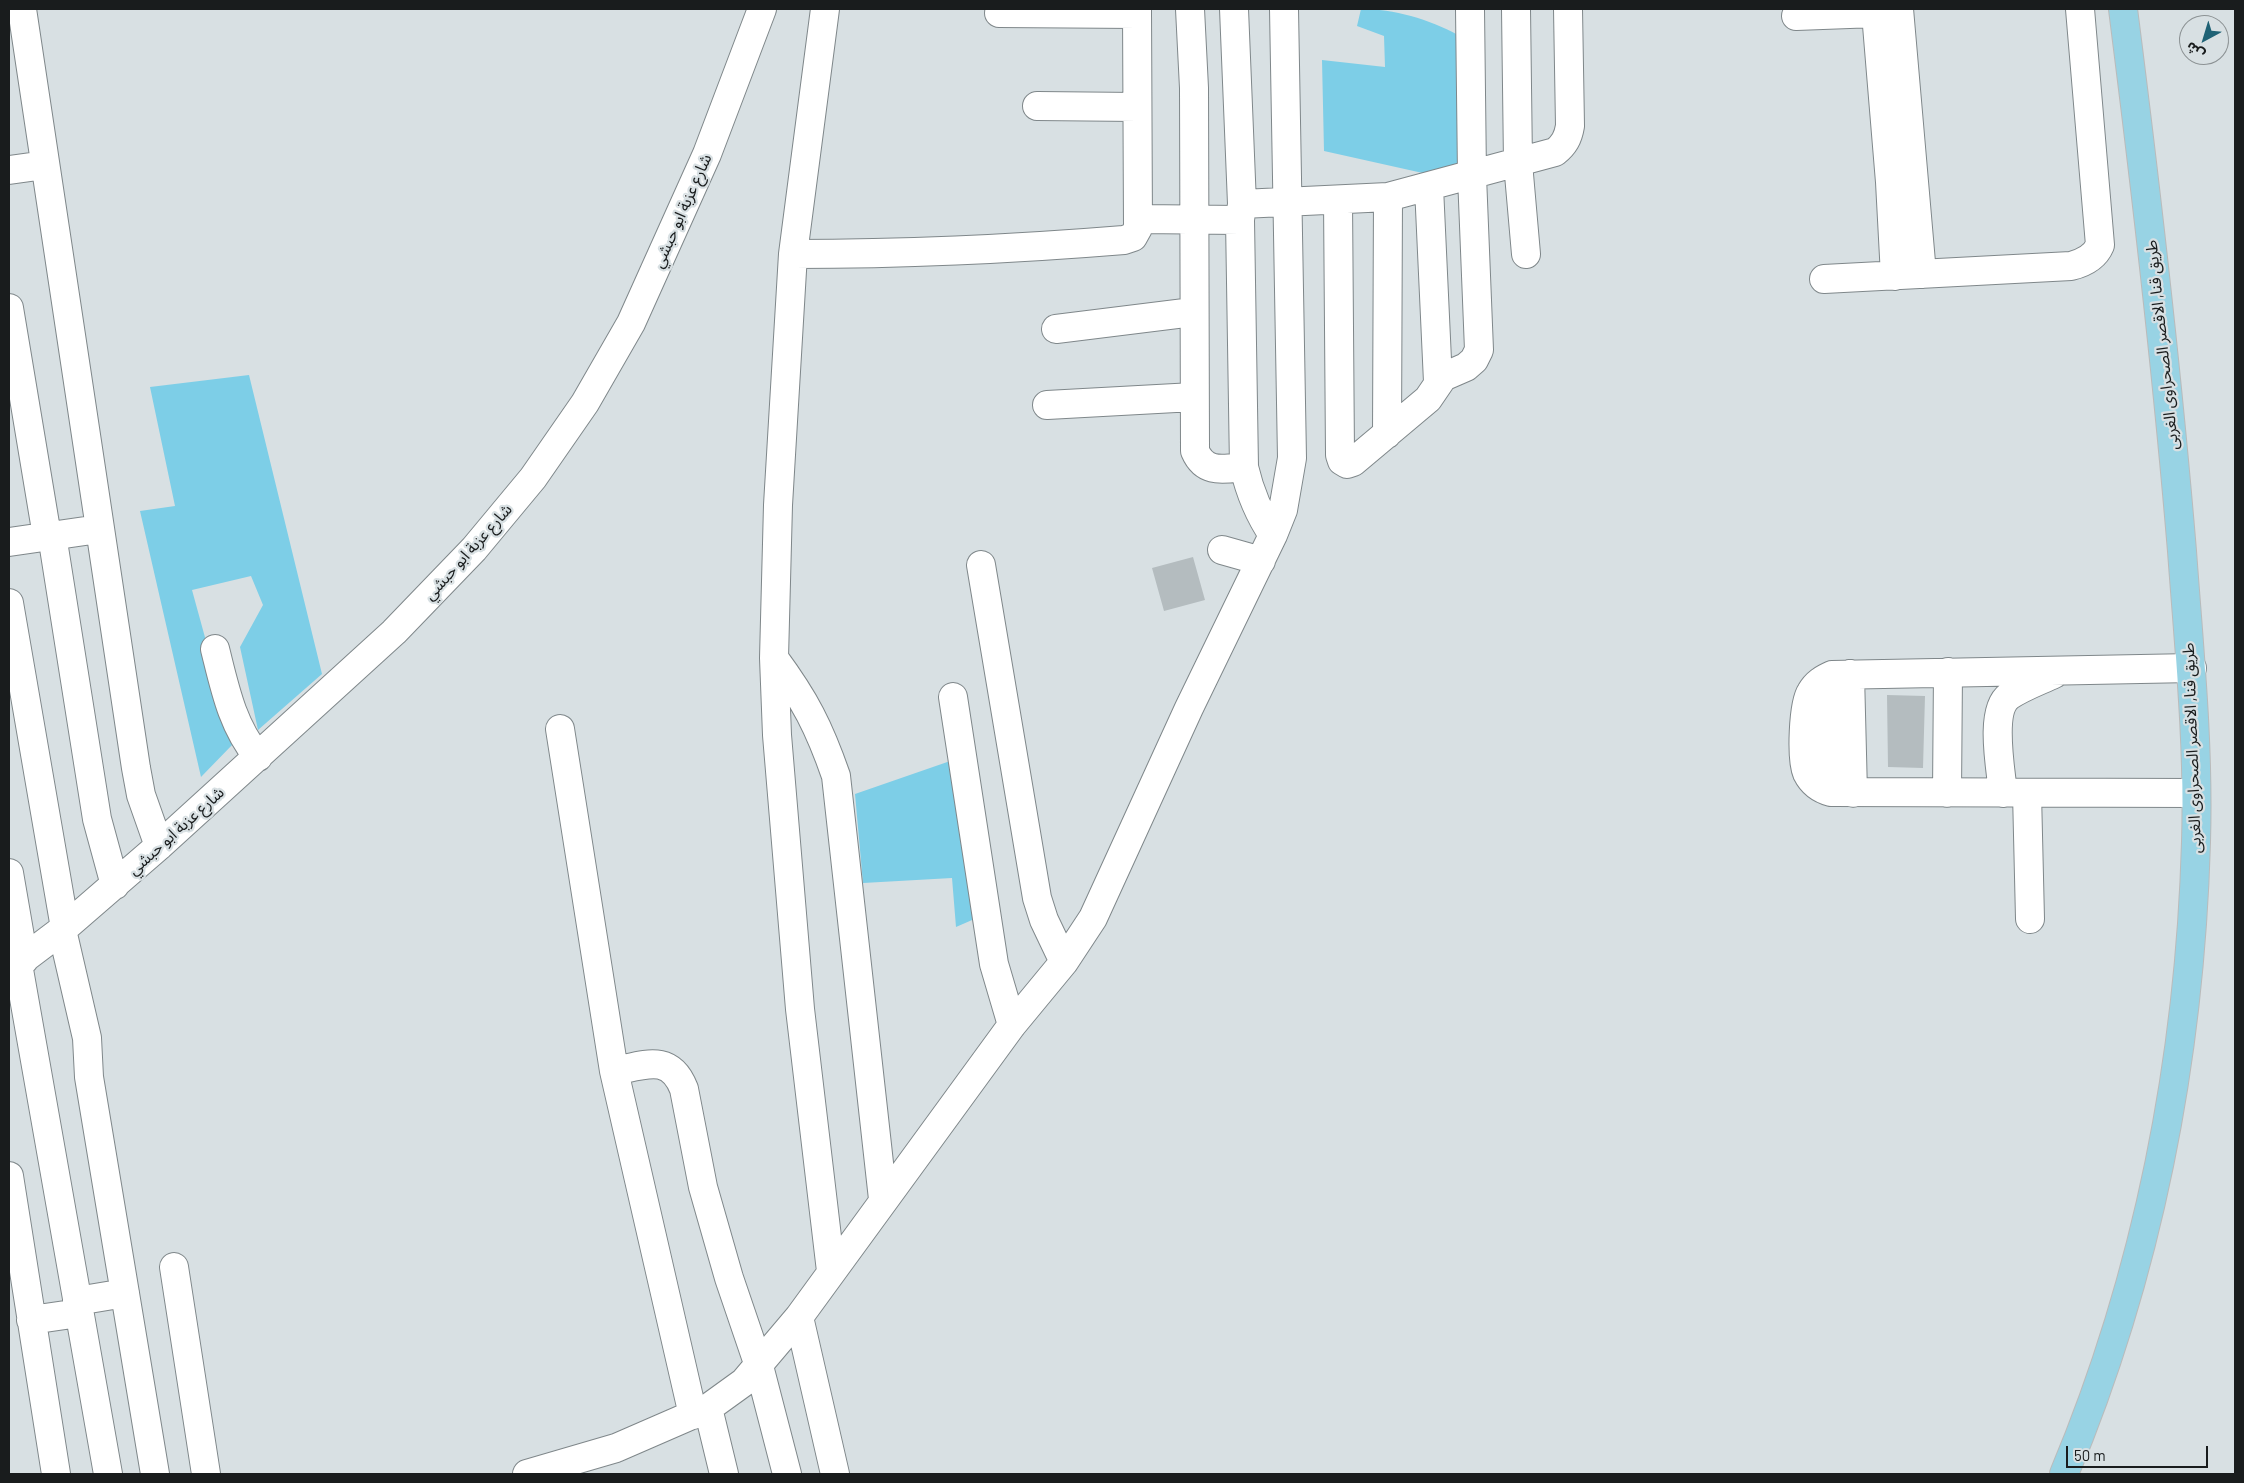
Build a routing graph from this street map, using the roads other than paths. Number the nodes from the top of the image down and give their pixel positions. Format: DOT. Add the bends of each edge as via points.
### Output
graph roads {
  1 [pos="22,9"];
  2 [pos="762,9"];
  3 [pos="825,9"];
  4 [pos="1190,9"];
  5 [pos="1234,9"];
  6 [pos="1284,9"];
  7 [pos="1470,9"];
  8 [pos="1516,9"];
  9 [pos="1568,9"];
  10 [pos="2080,9"];
  11 [pos="2123,9"];
  12 [pos="1888,10"];
  13 [pos="1138,11"];
  14 [pos="999,13"];
  15 [pos="1796,16"];
  16 [pos="1037,106"];
  17 [pos="1137,107"];
  18 [pos="1518,163"];
  19 [pos="45,165"];
  20 [pos="9,170"];
  21 [pos="1472,176"];
  22 [pos="1428,187"];
  23 [pos="1388,197"];
  24 [pos="1338,200"];
  25 [pos="1288,202"];
  26 [pos="1241,212"];
  27 [pos="1138,219"];
  28 [pos="1194,219"];
  29 [pos="793,254"];
  30 [pos="1526,254"];
  31 [pos="1922,274"];
  32 [pos="1895,276"];
  33 [pos="1824,279"];
  34 [pos="9,308"];
  35 [pos="1193,312"];
  36 [pos="1056,329"];
  37 [pos="1438,382"];
  38 [pos="1194,397"];
  39 [pos="1047,406"];
  40 [pos="1387,434"];
  41 [pos="1244,468"];
  42 [pos="99,529"];
  43 [pos="1273,534"];
  44 [pos="49,536"];
  45 [pos="9,542"];
  46 [pos="1222,550"];
  47 [pos="1261,561"];
  48 [pos="981,565"];
  49 [pos="9,602"];
  50 [pos="215,649"];
  51 [pos="774,658"];
  52 [pos="2192,668"];
  53 [pos="2062,670"];
  54 [pos="1948,672"];
  55 [pos="1847,675"];
  56 [pos="953,697"];
  57 [pos="560,729"];
  58 [pos="258,757"];
  59 [pos="1851,793"];
  60 [pos="1947,793"];
  61 [pos="2015,793"];
  62 [pos="2196,793"];
  63 [pos="159,846"];
  64 [pos="9,873"];
  65 [pos="115,885"];
  66 [pos="2030,919"];
  67 [pos="64,929"];
  68 [pos="1064,962"];
  69 [pos="17,965"];
  70 [pos="1012,1025"];
  71 [pos="614,1071"];
  72 [pos="9,1176"];
  73 [pos="883,1200"];
  74 [pos="174,1267"];
  75 [pos="831,1271"];
  76 [pos="125,1293"];
  77 [pos="78,1307"];
  78 [pos="23,1312"];
  79 [pos="799,1317"];
  80 [pos="760,1366"];
  81 [pos="701,1411"];
  82 [pos="56,1474"];
  83 [pos="108,1474"];
  84 [pos="155,1474"];
  85 [pos="206,1474"];
  86 [pos="527,1474"];
  87 [pos="724,1474"];
  88 [pos="787,1474"];
  89 [pos="835,1474"];
  90 [pos="2064,1474"];
  1 -- 19 [label="street"];
  2 -- 58 [label="street, شارع عزبة ابو حبشي" via="707,154 670,239 631,323 585,402 533,478 474,549 394,632"];
  3 -- 29 [label="street"];
  4 -- 28 [label="street"];
  5 -- 26 [label="street"];
  6 -- 25 [label="street"];
  7 -- 21 [label="street"];
  8 -- 18 [label="street"];
  9 -- 18 [label="street" via="1568,136 1555,152"];
  10 -- 31 [label="street" via="2099,248 2088,259 2071,266"];
  11 -- 52 [label="main road, طريق قنا, الاقصر الصحراوى الغربى" via="2156,283"];
  12 -- 15 [label="street"];
  12 -- 31 [label="street"];
  12 -- 32 [label="street" via="1890,182"];
  13 -- 14 [label="street"];
  13 -- 17 [label="street"];
  16 -- 17 [label="street"];
  17 -- 27 [label="street"];
  18 -- 21 [label="street"];
  18 -- 30 [label="street"];
  19 -- 20 [label="street"];
  19 -- 42 [label="street"];
  21 -- 22 [label="street"];
  21 -- 37 [label="street" via="1480,340 1474,360"];
  22 -- 23 [label="street"];
  22 -- 37 [label="street"];
  23 -- 24 [label="street"];
  23 -- 40 [label="street"];
  24 -- 25 [label="street"];
  24 -- 40 [label="street" via="1342,461 1347,464 1353,462"];
  25 -- 26 [label="street"];
  25 -- 43 [label="street" via="1292,458 1283,510"];
  26 -- 28 [label="street"];
  26 -- 41 [label="street"];
  27 -- 28 [label="street"];
  27 -- 29 [label="street" via="1138,228 1133,236 1124,240 904,254"];
  28 -- 35 [label="street"];
  29 -- 51 [label="street" via="778,505"];
  31 -- 32 [label="street"];
  32 -- 33 [label="street"];
  34 -- 44 [label="street"];
  35 -- 36 [label="street"];
  35 -- 38 [label="street"];
  37 -- 40 [label="street" via="1428,399"];
  38 -- 39 [label="street"];
  38 -- 41 [label="street" via="1195,451 1199,460 1216,470"];
  41 -- 43 [label="street" via="1249,492"];
  42 -- 44 [label="street"];
  42 -- 63 [label="street" via="141,795"];
  43 -- 47 [label="street"];
  44 -- 45 [label="street"];
  44 -- 65 [label="street" via="97,819"];
  46 -- 47 [label="street"];
  47 -- 68 [label="street" via="1189,708 1093,918"];
  48 -- 68 [label="street" via="1037,898"];
  49 -- 67 [label="street"];
  50 -- 58 [label="street" via="237,727"];
  51 -- 73 [label="street" via="801,694 836,776"];
  51 -- 75 [label="street" via="777,734 800,1009"];
  52 -- 53 [label="street"];
  52 -- 62 [label="main road, طريق قنا, الاقصر الصحراوى الغربى"];
  53 -- 54 [label="street"];
  53 -- 61 [label="street" via="2014,693 2000,706 1997,719"];
  54 -- 55 [label="street"];
  54 -- 60 [label="street"];
  55 -- 59 [label="street"];
  55 -- 59 [label="street" via="1810,692 1806,705 1804,759 1812,780 1824,790"];
  56 -- 70 [label="street" via="994,964"];
  57 -- 71 [label="street"];
  58 -- 63 [label="street, شارع عزبة ابو حبشي"];
  59 -- 60 [label="street"];
  60 -- 61 [label="street"];
  61 -- 62 [label="street"];
  61 -- 66 [label="street"];
  62 -- 90 [label="main road, طريق قنا, الاقصر الصحراوى الغربى" via="2193,905 2186,986 2160,1163 2111,1349"];
  63 -- 65 [label="street, شارع عزبة ابو حبشي"];
  64 -- 69 [label="street"];
  65 -- 67 [label="street, شارع عزبة ابو حبشي"];
  67 -- 69 [label="street, شارع عزبة ابو حبشي"];
  67 -- 76 [label="street" via="87,1038 89,1076"];
  68 -- 70 [label="street"];
  69 -- 77 [label="street"];
  70 -- 73 [label="street"];
  71 -- 80 [label="street" via="651,1064 667,1066 679,1075 703,1186"];
  71 -- 81 [label="street"];
  72 -- 78 [label="street"];
  73 -- 75 [label="street"];
  74 -- 85 [label="street"];
  75 -- 79 [label="street"];
  76 -- 77 [label="street"];
  76 -- 84 [label="street"];
  77 -- 78 [label="street"];
  77 -- 83 [label="street"];
  78 -- 82 [label="street"];
  79 -- 80 [label="street"];
  79 -- 89 [label="street"];
  80 -- 81 [label="street" via="744,1382"];
  80 -- 88 [label="street"];
  81 -- 86 [label="street" via="616,1448"];
  81 -- 87 [label="street"];
}
